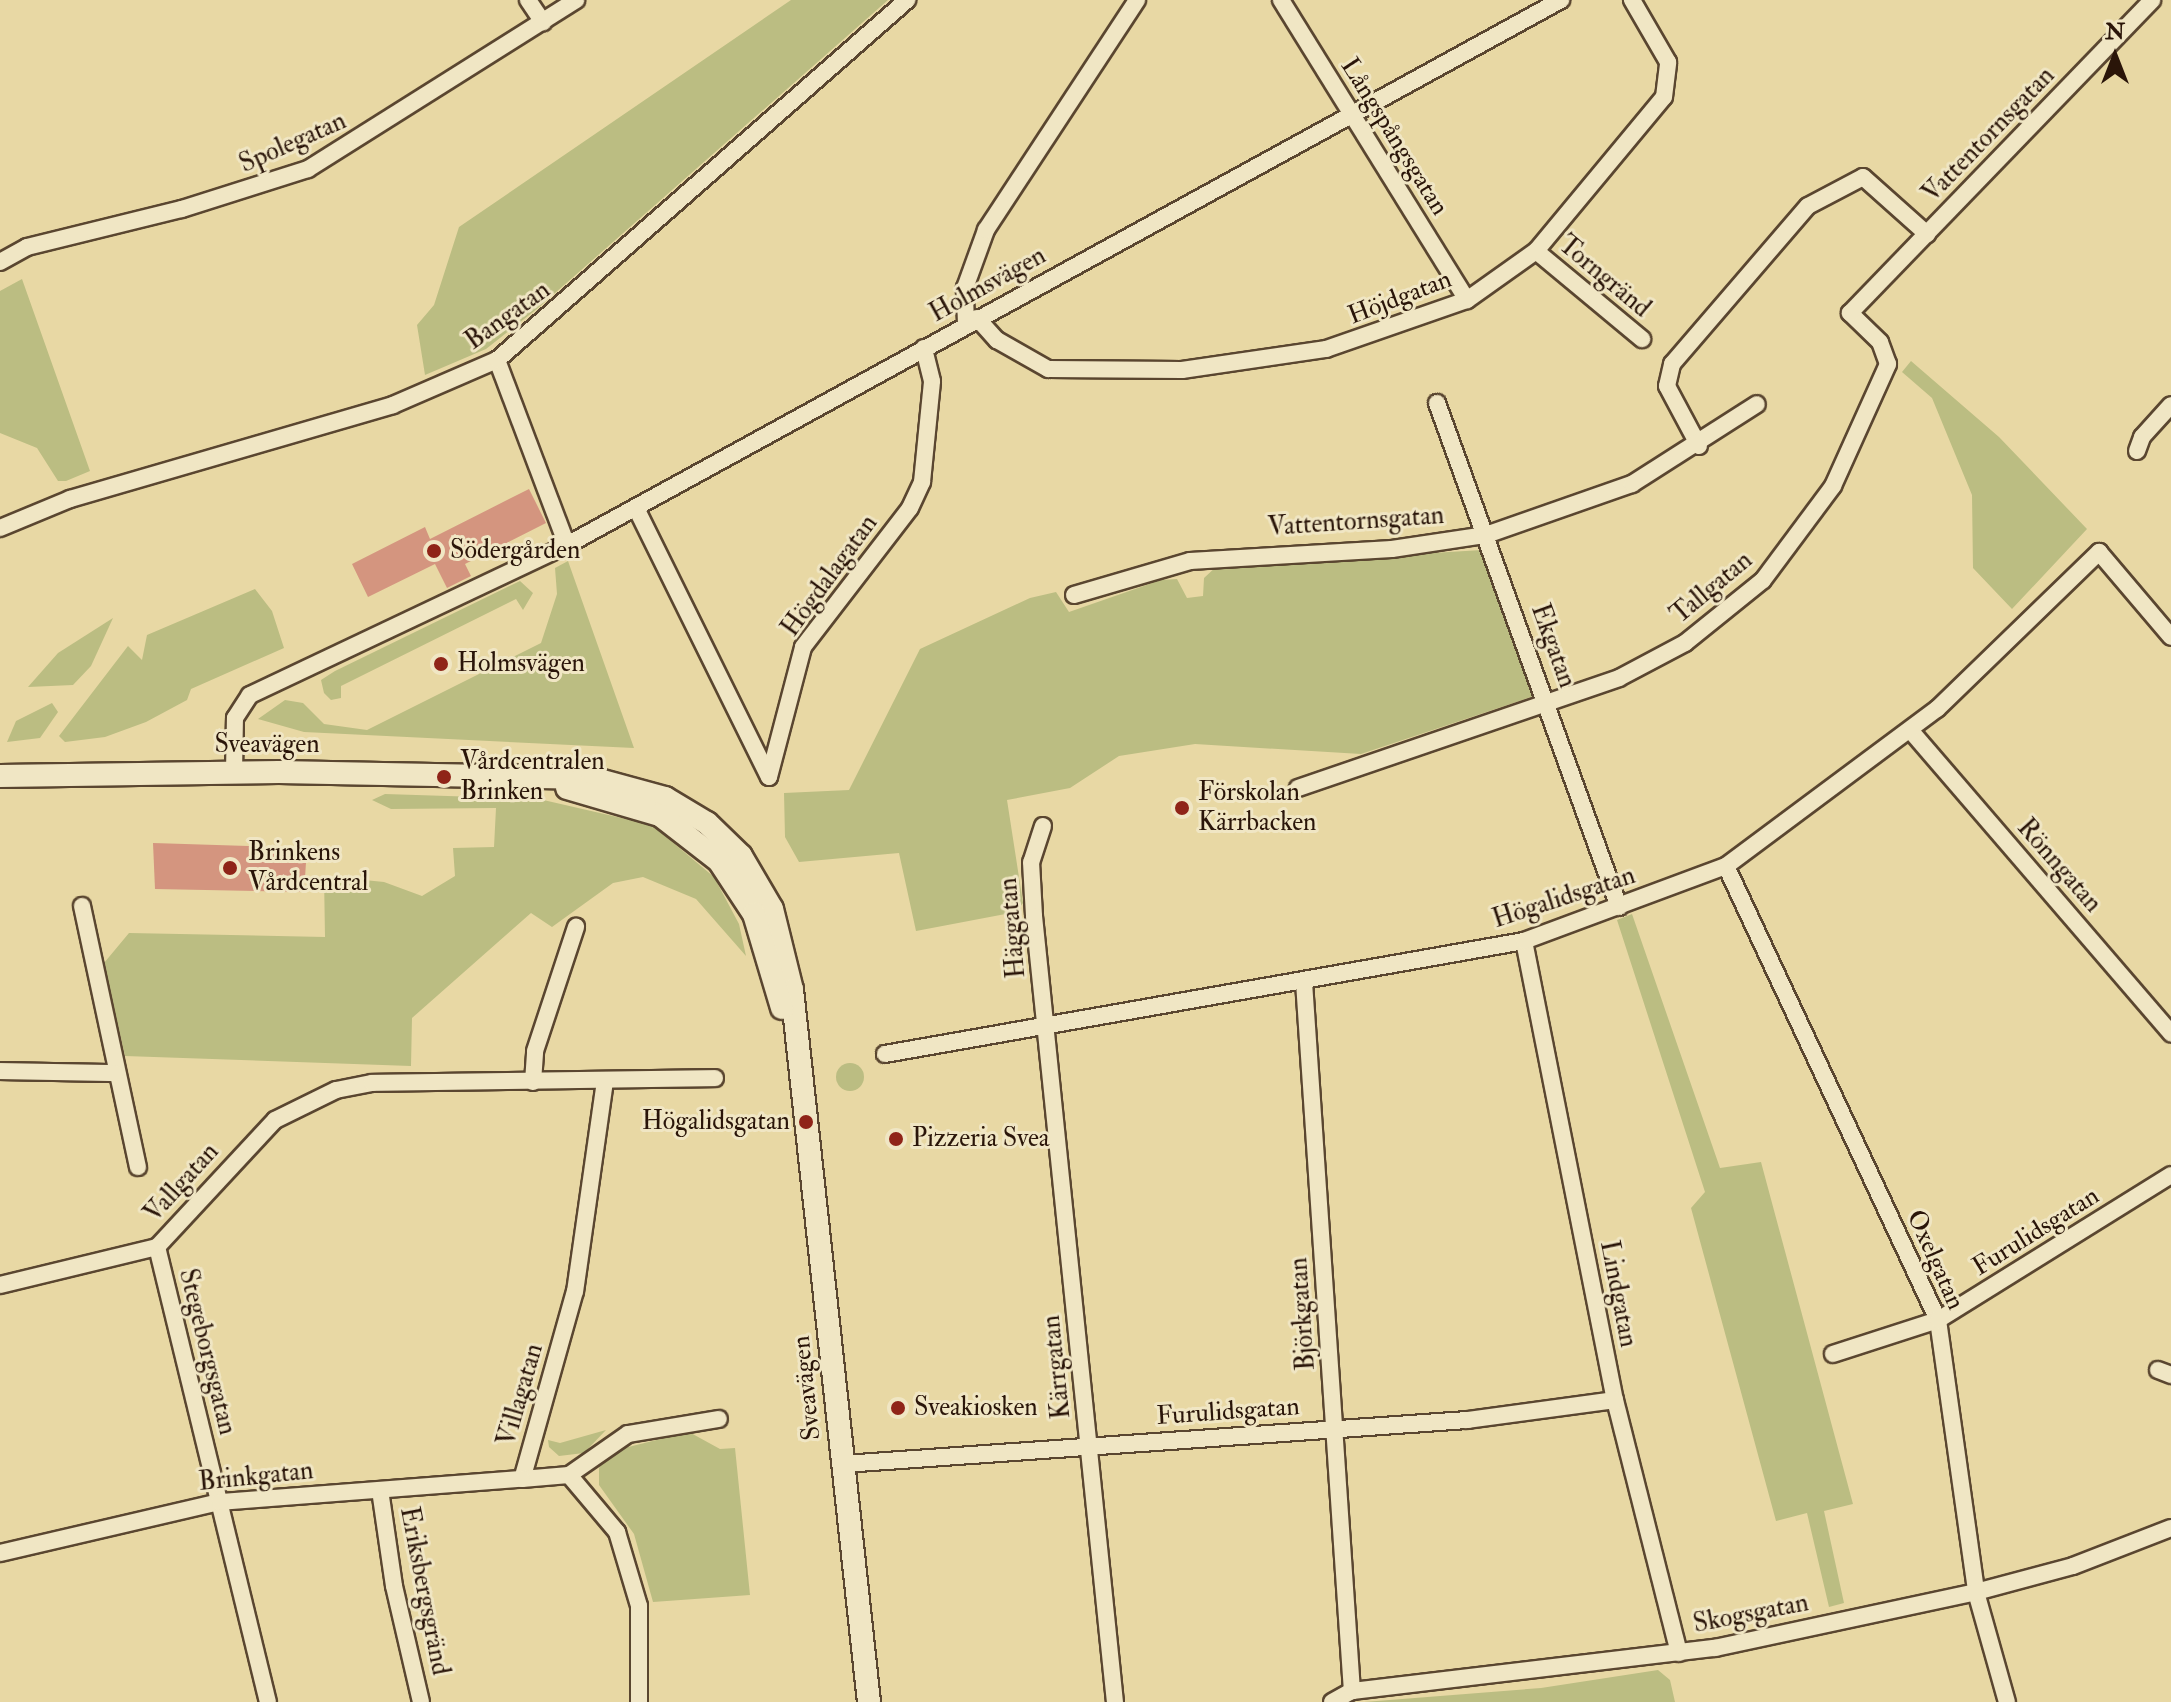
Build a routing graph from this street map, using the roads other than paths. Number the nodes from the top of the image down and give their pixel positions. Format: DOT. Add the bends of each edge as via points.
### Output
graph roads {
  1 [pos="528,0"];
  2 [pos="576,0"];
  3 [pos="907,0"];
  4 [pos="1137,0"];
  5 [pos="1281,0"];
  6 [pos="1561,0"];
  7 [pos="1632,0"];
  8 [pos="2152,0"];
  9 [pos="543,22"];
  10 [pos="1350,113"];
  11 [pos="1927,234"];
  12 [pos="1536,251"];
  13 [pos="0,262"];
  14 [pos="1467,300"];
  15 [pos="972,321"];
  16 [pos="1642,339"];
  17 [pos="924,348"];
  18 [pos="497,360"];
  19 [pos="1437,403"];
  20 [pos="1757,404"];
  21 [pos="2171,405"];
  22 [pos="1699,446"];
  23 [pos="2137,451"];
  24 [pos="636,508"];
  25 [pos="0,528"];
  26 [pos="1486,535"];
  27 [pos="567,545"];
  28 [pos="1074,595"];
  29 [pos="2171,637"];
  30 [pos="1549,703"];
  31 [pos="1911,731"];
  32 [pos="234,773"];
  33 [pos="0,776"];
  34 [pos="1298,788"];
  35 [pos="1043,826"];
  36 [pos="1726,866"];
  37 [pos="82,906"];
  38 [pos="1619,907"];
  39 [pos="576,927"];
  40 [pos="1524,941"];
  41 [pos="1304,982"];
  42 [pos="1047,1027"];
  43 [pos="2171,1033"];
  44 [pos="885,1054"];
  45 [pos="0,1071"];
  46 [pos="115,1073"];
  47 [pos="715,1078"];
  48 [pos="605,1081"];
  49 [pos="533,1082"];
  50 [pos="138,1167"];
  51 [pos="2171,1175"];
  52 [pos="157,1247"];
  53 [pos="0,1285"];
  54 [pos="1938,1320"];
  55 [pos="1833,1354"];
  56 [pos="1615,1400"];
  57 [pos="719,1419"];
  58 [pos="1335,1429"];
  59 [pos="1089,1446"];
  60 [pos="844,1464"];
  61 [pos="569,1475"];
  62 [pos="522,1479"];
  63 [pos="380,1490"];
  64 [pos="220,1502"];
  65 [pos="2171,1528"];
  66 [pos="0,1553"];
  67 [pos="1976,1592"];
  68 [pos="1679,1653"];
  69 [pos="1352,1691"];
  70 [pos="268,1702"];
  71 [pos="421,1702"];
  72 [pos="639,1702"];
  73 [pos="869,1702"];
  74 [pos="1115,1702"];
  75 [pos="1332,1702"];
  76 [pos="2007,1702"];
  1 -- 9 [label="street"];
  2 -- 9 [label="street, Spolegatan"];
  3 -- 18 [label="street, Bangatan"];
  4 -- 15 [label="street" via="986,230 965,288"];
  5 -- 10 [label="street, Långspångsgatan"];
  6 -- 10 [label="street, Holmsvägen"];
  7 -- 12 [label="street, Höjdgatan" via="1668,62 1669,86"];
  8 -- 11 [label="street, Vattentornsgatan"];
  9 -- 13 [label="street, Spolegatan" via="308,169 182,209 27,247"];
  10 -- 14 [label="street, Långspångsgatan"];
  10 -- 15 [label="street, Holmsvägen"];
  11 -- 22 [label="street" via="1863,177 1808,206 1672,364 1667,386"];
  11 -- 30 [label="street, Tallgatan" via="1850,313 1880,342 1888,364 1833,486 1788,550 1744,598 1685,643 1619,678"];
  12 -- 14 [label="street, Höjdgatan"];
  12 -- 16 [label="street, Torngränd"];
  14 -- 15 [label="street, Höjdgatan" via="1326,349 1182,370 1048,369"];
  15 -- 17 [label="street, Holmsvägen"];
  17 -- 24 [label="street, Holmsvägen"];
  17 -- 24 [label="street, Högdalagatan" via="932,381 922,482 910,508 803,647 769,777"];
  18 -- 25 [label="street, Bangatan" via="393,405 70,499"];
  18 -- 27 [label="street"];
  19 -- 26 [label="street, Ekgatan"];
  20 -- 22 [label="street, Vattentornsgatan"];
  21 -- 23 [label="street" via="2142,437"];
  22 -- 26 [label="street, Vattentornsgatan" via="1588,503"];
  24 -- 27 [label="street, Holmsvägen"];
  26 -- 28 [label="street, Vattentornsgatan" via="1392,549 1190,561"];
  26 -- 30 [label="street, Ekgatan"];
  27 -- 32 [label="street, Holmsvägen" via="250,695 235,718"];
  29 -- 31 [label="street, Högalidsgatan" via="2099,552"];
  30 -- 34 [label="street, Tallgatan"];
  30 -- 38 [label="street, Ekgatan"];
  31 -- 36 [label="street, Högalidsgatan"];
  31 -- 43 [label="street, Rönngatan"];
  32 -- 33 [label="main road, Sveavägen"];
  32 -- 60 [label="main road, Sveavägen" via="534,781 660,815 719,861 754,914 798,1067"];
  35 -- 42 [label="street, Häggatan" via="1031,862"];
  36 -- 38 [label="street, Högalidsgatan"];
  36 -- 54 [label="street, Oxelgatan"];
  37 -- 46 [label="street"];
  38 -- 40 [label="street, Högalidsgatan"];
  39 -- 49 [label="street" via="535,1051"];
  40 -- 41 [label="street, Högalidsgatan"];
  40 -- 56 [label="street, Lindgatan"];
  41 -- 42 [label="street, Högalidsgatan"];
  41 -- 58 [label="street, Björkgatan"];
  42 -- 44 [label="street, Högalidsgatan"];
  42 -- 59 [label="street, Kärrgatan"];
  45 -- 46 [label="street"];
  46 -- 50 [label="street"];
  47 -- 48 [label="street"];
  48 -- 49 [label="street"];
  48 -- 62 [label="street, Villagatan" via="575,1291"];
  49 -- 52 [label="street, Vallgatan" via="372,1083 336,1090 275,1120"];
  51 -- 54 [label="street, Furulidsgatan"];
  52 -- 53 [label="street, Vallgatan"];
  52 -- 64 [label="street, Stegeborgsgatan"];
  54 -- 55 [label="street, Furulidsgatan"];
  54 -- 67 [label="street, Oxelgatan"];
  56 -- 58 [label="street, Furulidsgatan"];
  56 -- 68 [label="street, Lindgatan"];
  57 -- 61 [label="street" via="628,1434"];
  58 -- 59 [label="street, Furulidsgatan"];
  58 -- 69 [label="street, Björkgatan"];
  59 -- 60 [label="street, Furulidsgatan"];
  59 -- 74 [label="street, Kärrgatan"];
  60 -- 73 [label="main road, Sveavägen"];
  61 -- 62 [label="street, Villagatan"];
  61 -- 72 [label="street" via="617,1532 630,1569 639,1606"];
  62 -- 63 [label="street, Brinkgatan"];
  63 -- 64 [label="street, Brinkgatan"];
  63 -- 71 [label="street, Eriksbergsgränd" via="394,1586"];
  64 -- 66 [label="street, Brinkgatan"];
  64 -- 70 [label="street, Stegeborgsgatan"];
  65 -- 67 [label="street, Skogsgatan" via="2073,1566"];
  67 -- 68 [label="street, Skogsgatan"];
  67 -- 76 [label="street, Oxelgatan"];
  68 -- 69 [label="street, Skogsgatan"];
  69 -- 75 [label="street, Skogsgatan"];
}
